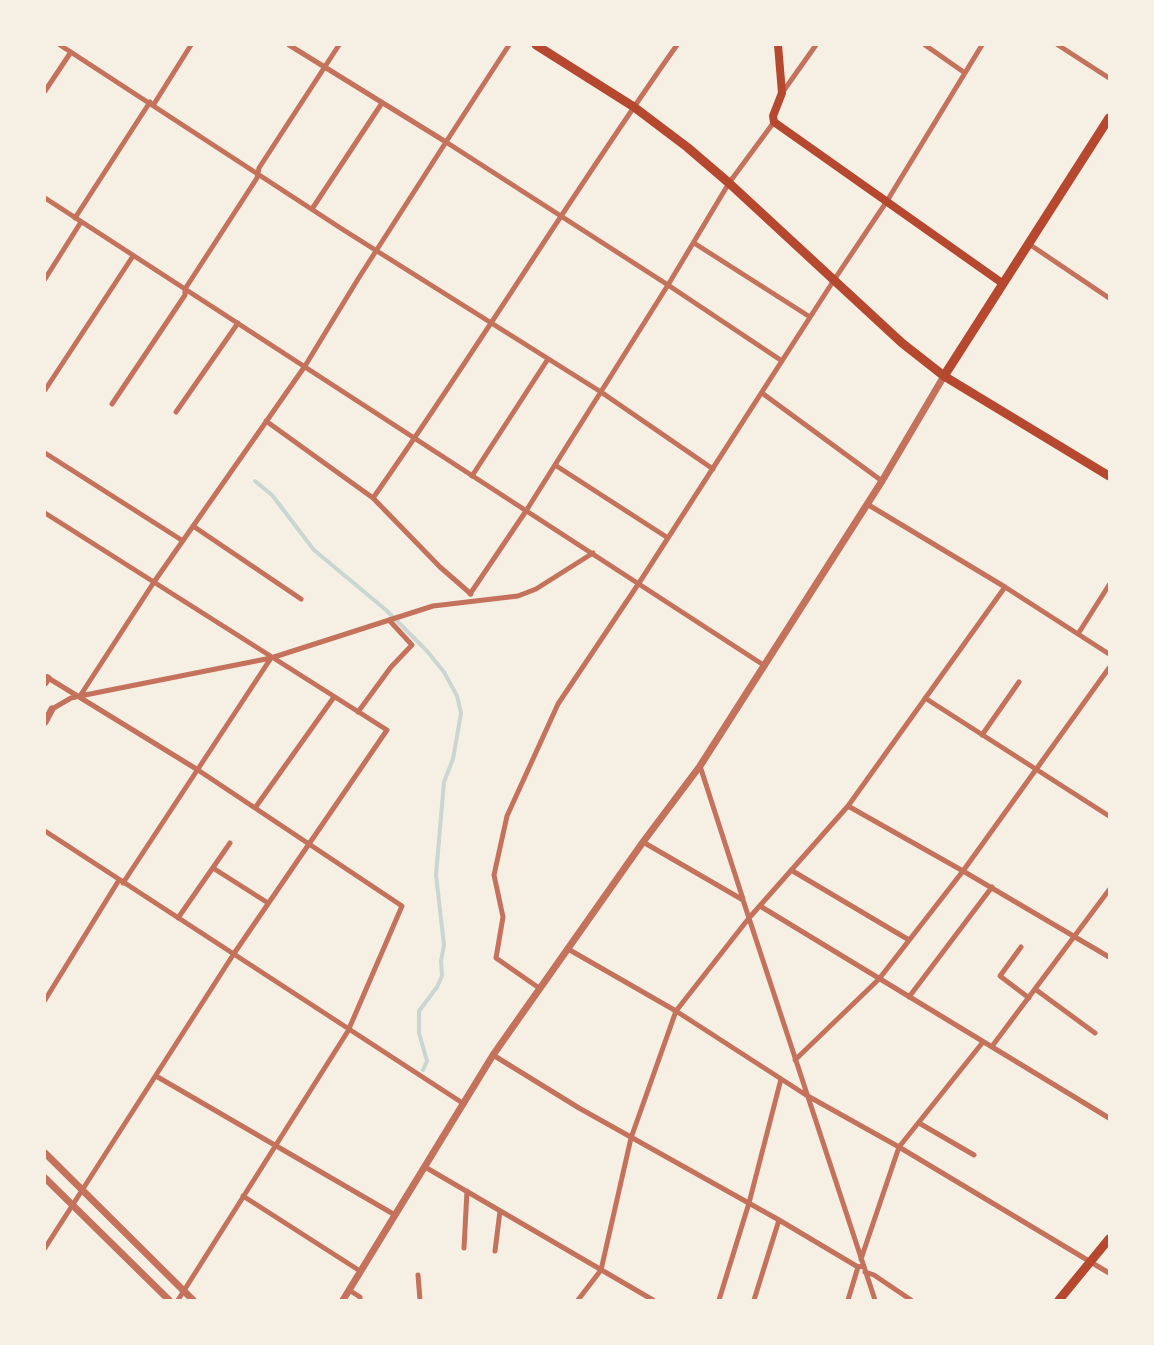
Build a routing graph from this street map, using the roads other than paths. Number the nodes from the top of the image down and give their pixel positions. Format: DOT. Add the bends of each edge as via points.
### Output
graph roads {
  1 [pos="60,45"];
  2 [pos="191,45"];
  3 [pos="289,45"];
  4 [pos="339,45"];
  5 [pos="509,45"];
  6 [pos="536,45"];
  7 [pos="677,45"];
  8 [pos="778,45"];
  9 [pos="816,45"];
  10 [pos="925,45"];
  11 [pos="982,45"];
  12 [pos="1058,45"];
  13 [pos="71,52"];
  14 [pos="324,68"];
  15 [pos="964,73"];
  16 [pos="1109,78"];
  17 [pos="45,91"];
  18 [pos="782,93"];
  19 [pos="152,103"];
  20 [pos="381,103"];
  21 [pos="634,107"];
  22 [pos="1109,118"];
  23 [pos="774,122"];
  24 [pos="446,142"];
  25 [pos="258,174"];
  26 [pos="729,183"];
  27 [pos="45,198"];
  28 [pos="887,201"];
  29 [pos="312,209"];
  30 [pos="562,216"];
  31 [pos="75,218"];
  32 [pos="81,222"];
  33 [pos="694,243"];
  34 [pos="1029,244"];
  35 [pos="377,251"];
  36 [pos="133,256"];
  37 [pos="45,279"];
  38 [pos="834,280"];
  39 [pos="1002,283"];
  40 [pos="668,285"];
  41 [pos="185,289"];
  42 [pos="1109,298"];
  43 [pos="810,317"];
  44 [pos="491,322"];
  45 [pos="238,323"];
  46 [pos="549,359"];
  47 [pos="782,361"];
  48 [pos="305,366"];
  49 [pos="945,375"];
  50 [pos="45,390"];
  51 [pos="601,392"];
  52 [pos="762,393"];
  53 [pos="112,404"];
  54 [pos="176,412"];
  55 [pos="266,421"];
  56 [pos="414,439"];
  57 [pos="45,453"];
  58 [pos="555,465"];
  59 [pos="713,469"];
  60 [pos="472,476"];
  61 [pos="1109,476"];
  62 [pos="882,481"];
  63 [pos="373,498"];
  64 [pos="867,504"];
  65 [pos="526,511"];
  66 [pos="45,513"];
  67 [pos="193,526"];
  68 [pos="668,538"];
  69 [pos="183,541"];
  70 [pos="592,553"];
  71 [pos="154,582"];
  72 [pos="639,583"];
  73 [pos="1109,585"];
  74 [pos="1005,587"];
  75 [pos="470,594"];
  76 [pos="301,599"];
  77 [pos="476,599"];
  78 [pos="389,620"];
  79 [pos="1078,634"];
  80 [pos="1109,654"];
  81 [pos="271,658"];
  82 [pos="765,666"];
  83 [pos="1109,668"];
  84 [pos="46,679"];
  85 [pos="1019,682"];
  86 [pos="80,696"];
  87 [pos="334,697"];
  88 [pos="925,698"];
  89 [pos="49,711"];
  90 [pos="358,712"];
  91 [pos="45,722"];
  92 [pos="982,735"];
  93 [pos="700,766"];
  94 [pos="198,770"];
  95 [pos="1035,770"];
  96 [pos="848,806"];
  97 [pos="255,808"];
  98 [pos="1109,816"];
  99 [pos="45,831"];
  100 [pos="643,842"];
  101 [pos="230,843"];
  102 [pos="308,843"];
  103 [pos="213,868"];
  104 [pos="791,870"];
  105 [pos="963,871"];
  106 [pos="121,881"];
  107 [pos="992,887"];
  108 [pos="1109,890"];
  109 [pos="743,900"];
  110 [pos="268,903"];
  111 [pos="760,906"];
  112 [pos="177,918"];
  113 [pos="749,918"];
  114 [pos="1075,936"];
  115 [pos="909,940"];
  116 [pos="1021,947"];
  117 [pos="568,949"];
  118 [pos="233,955"];
  119 [pos="1109,957"];
  120 [pos="879,979"];
  121 [pos="539,988"];
  122 [pos="1035,989"];
  123 [pos="909,998"];
  124 [pos="1029,998"];
  125 [pos="45,1000"];
  126 [pos="676,1011"];
  127 [pos="348,1030"];
  128 [pos="1095,1033"];
  129 [pos="983,1042"];
  130 [pos="993,1045"];
  131 [pos="493,1055"];
  132 [pos="795,1060"];
  133 [pos="156,1076"];
  134 [pos="781,1079"];
  135 [pos="806,1095"];
  136 [pos="464,1104"];
  137 [pos="1109,1118"];
  138 [pos="919,1123"];
  139 [pos="631,1138"];
  140 [pos="275,1145"];
  141 [pos="899,1147"];
  142 [pos="45,1153"];
  143 [pos="974,1155"];
  144 [pos="425,1167"];
  145 [pos="45,1178"];
  146 [pos="84,1190"];
  147 [pos="467,1191"];
  148 [pos="243,1196"];
  149 [pos="749,1203"];
  150 [pos="74,1205"];
  151 [pos="500,1211"];
  152 [pos="395,1215"];
  153 [pos="779,1220"];
  154 [pos="1109,1239"];
  155 [pos="45,1248"];
  156 [pos="464,1248"];
  157 [pos="495,1251"];
  158 [pos="1090,1262"];
  159 [pos="862,1266"];
  160 [pos="601,1270"];
  161 [pos="360,1272"];
  162 [pos="1109,1273"];
  163 [pos="418,1275"];
  164 [pos="349,1290"];
  165 [pos="183,1291"];
  166 [pos="169,1300"];
  167 [pos="178,1300"];
  168 [pos="193,1300"];
  169 [pos="343,1300"];
  170 [pos="360,1300"];
  171 [pos="420,1300"];
  172 [pos="578,1300"];
  173 [pos="653,1300"];
  174 [pos="719,1300"];
  175 [pos="754,1300"];
  176 [pos="848,1300"];
  177 [pos="874,1300"];
  178 [pos="911,1300"];
  179 [pos="1059,1300"];
  1 -- 13 [label="street"];
  2 -- 19 [label="street"];
  3 -- 14 [label="street"];
  4 -- 14 [label="street"];
  5 -- 24 [label="street"];
  6 -- 21 [label="main road"];
  7 -- 21 [label="street"];
  8 -- 18 [label="main road"];
  9 -- 18 [label="street"];
  10 -- 15 [label="street"];
  11 -- 15 [label="street"];
  12 -- 16 [label="street"];
  13 -- 17 [label="street"];
  13 -- 19 [label="street"];
  14 -- 20 [label="street"];
  14 -- 25 [label="street"];
  15 -- 28 [label="street"];
  18 -- 23 [label="main road"];
  19 -- 25 [label="street"];
  19 -- 31 [label="street"];
  20 -- 24 [label="street"];
  20 -- 29 [label="street"];
  21 -- 26 [label="main road"];
  21 -- 30 [label="street"];
  22 -- 34 [label="main road"];
  23 -- 26 [label="street"];
  23 -- 28 [label="main road"];
  24 -- 30 [label="street"];
  24 -- 35 [label="street"];
  25 -- 29 [label="street"];
  25 -- 41 [label="street"];
  26 -- 33 [label="street"];
  26 -- 38 [label="main road"];
  27 -- 31 [label="street"];
  28 -- 38 [label="street"];
  28 -- 39 [label="main road"];
  29 -- 35 [label="street"];
  30 -- 40 [label="street"];
  30 -- 44 [label="street"];
  31 -- 32 [label="street"];
  32 -- 36 [label="street"];
  32 -- 37 [label="street"];
  33 -- 40 [label="street"];
  33 -- 43 [label="street"];
  34 -- 39 [label="main road"];
  34 -- 42 [label="street"];
  35 -- 44 [label="street"];
  35 -- 48 [label="street"];
  36 -- 41 [label="street"];
  36 -- 50 [label="street"];
  38 -- 43 [label="street"];
  38 -- 49 [label="main road"];
  39 -- 49 [label="main road"];
  40 -- 47 [label="street"];
  40 -- 51 [label="street"];
  41 -- 45 [label="street"];
  41 -- 53 [label="street" via="185,295"];
  43 -- 47 [label="street"];
  44 -- 46 [label="street"];
  44 -- 56 [label="street"];
  45 -- 48 [label="street"];
  45 -- 54 [label="street"];
  46 -- 51 [label="street"];
  46 -- 60 [label="street"];
  47 -- 52 [label="street"];
  48 -- 55 [label="street"];
  48 -- 56 [label="street"];
  49 -- 61 [label="main road"];
  49 -- 62 [label="street"];
  51 -- 58 [label="street"];
  51 -- 59 [label="street"];
  52 -- 59 [label="street"];
  52 -- 62 [label="street"];
  55 -- 63 [label="street"];
  55 -- 67 [label="street"];
  56 -- 60 [label="street"];
  56 -- 63 [label="street"];
  57 -- 69 [label="street"];
  58 -- 65 [label="street"];
  58 -- 68 [label="street"];
  59 -- 68 [label="street"];
  60 -- 65 [label="street"];
  62 -- 64 [label="street"];
  63 -- 75 [label="street"];
  64 -- 74 [label="street"];
  64 -- 82 [label="street"];
  65 -- 70 [label="street"];
  65 -- 75 [label="street"];
  66 -- 71 [label="street"];
  67 -- 69 [label="street"];
  67 -- 76 [label="street"];
  68 -- 72 [label="street"];
  69 -- 71 [label="street"];
  70 -- 72 [label="street"];
  70 -- 77 [label="street" via="527,593"];
  71 -- 81 [label="street"];
  71 -- 86 [label="street"];
  72 -- 82 [label="street"];
  72 -- 121 [label="street" via="558,704 507,816 494,875 503,917 496,958"];
  73 -- 79 [label="street"];
  74 -- 79 [label="street"];
  74 -- 88 [label="street"];
  75 -- 77 [label="street"];
  77 -- 78 [label="street" via="433,606"];
  78 -- 81 [label="street"];
  78 -- 90 [label="street" via="412,645"];
  79 -- 80 [label="street"];
  81 -- 86 [label="street"];
  81 -- 87 [label="street"];
  81 -- 94 [label="street"];
  82 -- 93 [label="street"];
  83 -- 95 [label="street"];
  84 -- 86 [label="street"];
  85 -- 92 [label="street"];
  86 -- 89 [label="street"];
  86 -- 94 [label="street"];
  87 -- 90 [label="street"];
  87 -- 97 [label="street"];
  88 -- 92 [label="street"];
  88 -- 96 [label="street"];
  89 -- 91 [label="street"];
  90 -- 102 [label="street" via="387,730"];
  92 -- 95 [label="street"];
  93 -- 100 [label="street"];
  93 -- 109 [label="street"];
  94 -- 97 [label="street"];
  94 -- 106 [label="street"];
  95 -- 98 [label="street"];
  95 -- 105 [label="street"];
  96 -- 104 [label="street"];
  96 -- 105 [label="street"];
  97 -- 102 [label="street"];
  99 -- 106 [label="street"];
  100 -- 109 [label="street"];
  100 -- 117 [label="street"];
  101 -- 103 [label="street"];
  102 -- 110 [label="street"];
  102 -- 127 [label="street" via="402,906"];
  103 -- 110 [label="street"];
  103 -- 112 [label="street"];
  104 -- 111 [label="street"];
  104 -- 115 [label="street"];
  105 -- 107 [label="street"];
  105 -- 115 [label="street"];
  106 -- 112 [label="street"];
  106 -- 125 [label="street"];
  107 -- 114 [label="street"];
  107 -- 123 [label="street"];
  108 -- 114 [label="street"];
  109 -- 113 [label="street"];
  110 -- 118 [label="street"];
  111 -- 113 [label="street"];
  111 -- 120 [label="street"];
  112 -- 118 [label="street"];
  113 -- 126 [label="street"];
  113 -- 132 [label="street"];
  114 -- 119 [label="street"];
  114 -- 122 [label="street"];
  115 -- 120 [label="street"];
  116 -- 124 [label="street" via="1000,976"];
  117 -- 121 [label="street"];
  117 -- 126 [label="street"];
  118 -- 127 [label="street"];
  118 -- 133 [label="street"];
  120 -- 123 [label="street"];
  120 -- 132 [label="street"];
  121 -- 131 [label="street"];
  122 -- 124 [label="street"];
  122 -- 128 [label="street"];
  123 -- 129 [label="street"];
  124 -- 130 [label="street"];
  126 -- 134 [label="street"];
  126 -- 139 [label="street"];
  127 -- 136 [label="street"];
  127 -- 140 [label="street"];
  129 -- 130 [label="street"];
  129 -- 138 [label="street"];
  130 -- 137 [label="street"];
  131 -- 136 [label="street"];
  131 -- 139 [label="street"];
  132 -- 135 [label="street"];
  133 -- 140 [label="street"];
  133 -- 146 [label="street"];
  134 -- 135 [label="street"];
  134 -- 149 [label="street"];
  135 -- 141 [label="street"];
  135 -- 159 [label="street"];
  136 -- 144 [label="street"];
  138 -- 141 [label="street"];
  138 -- 143 [label="street"];
  139 -- 149 [label="street"];
  139 -- 160 [label="street"];
  140 -- 148 [label="street"];
  140 -- 152 [label="street"];
  141 -- 158 [label="street"];
  141 -- 159 [label="street"];
  142 -- 146 [label="street"];
  144 -- 147 [label="street"];
  144 -- 152 [label="street"];
  145 -- 150 [label="street"];
  146 -- 150 [label="street"];
  146 -- 165 [label="street"];
  147 -- 151 [label="street"];
  147 -- 156 [label="street"];
  148 -- 161 [label="street"];
  148 -- 165 [label="street"];
  149 -- 153 [label="street"];
  149 -- 174 [label="street"];
  150 -- 155 [label="street"];
  150 -- 166 [label="street"];
  151 -- 157 [label="street"];
  151 -- 160 [label="street"];
  152 -- 161 [label="street"];
  153 -- 159 [label="street"];
  153 -- 175 [label="street"];
  154 -- 158 [label="main road"];
  158 -- 162 [label="street"];
  158 -- 179 [label="main road"];
  159 -- 176 [label="street"];
  159 -- 177 [label="street"];
  159 -- 178 [label="street"];
  160 -- 172 [label="street"];
  160 -- 173 [label="street"];
  161 -- 164 [label="street"];
  163 -- 171 [label="street"];
  164 -- 169 [label="street"];
  164 -- 170 [label="street"];
  165 -- 167 [label="street"];
  165 -- 168 [label="street"];
}
